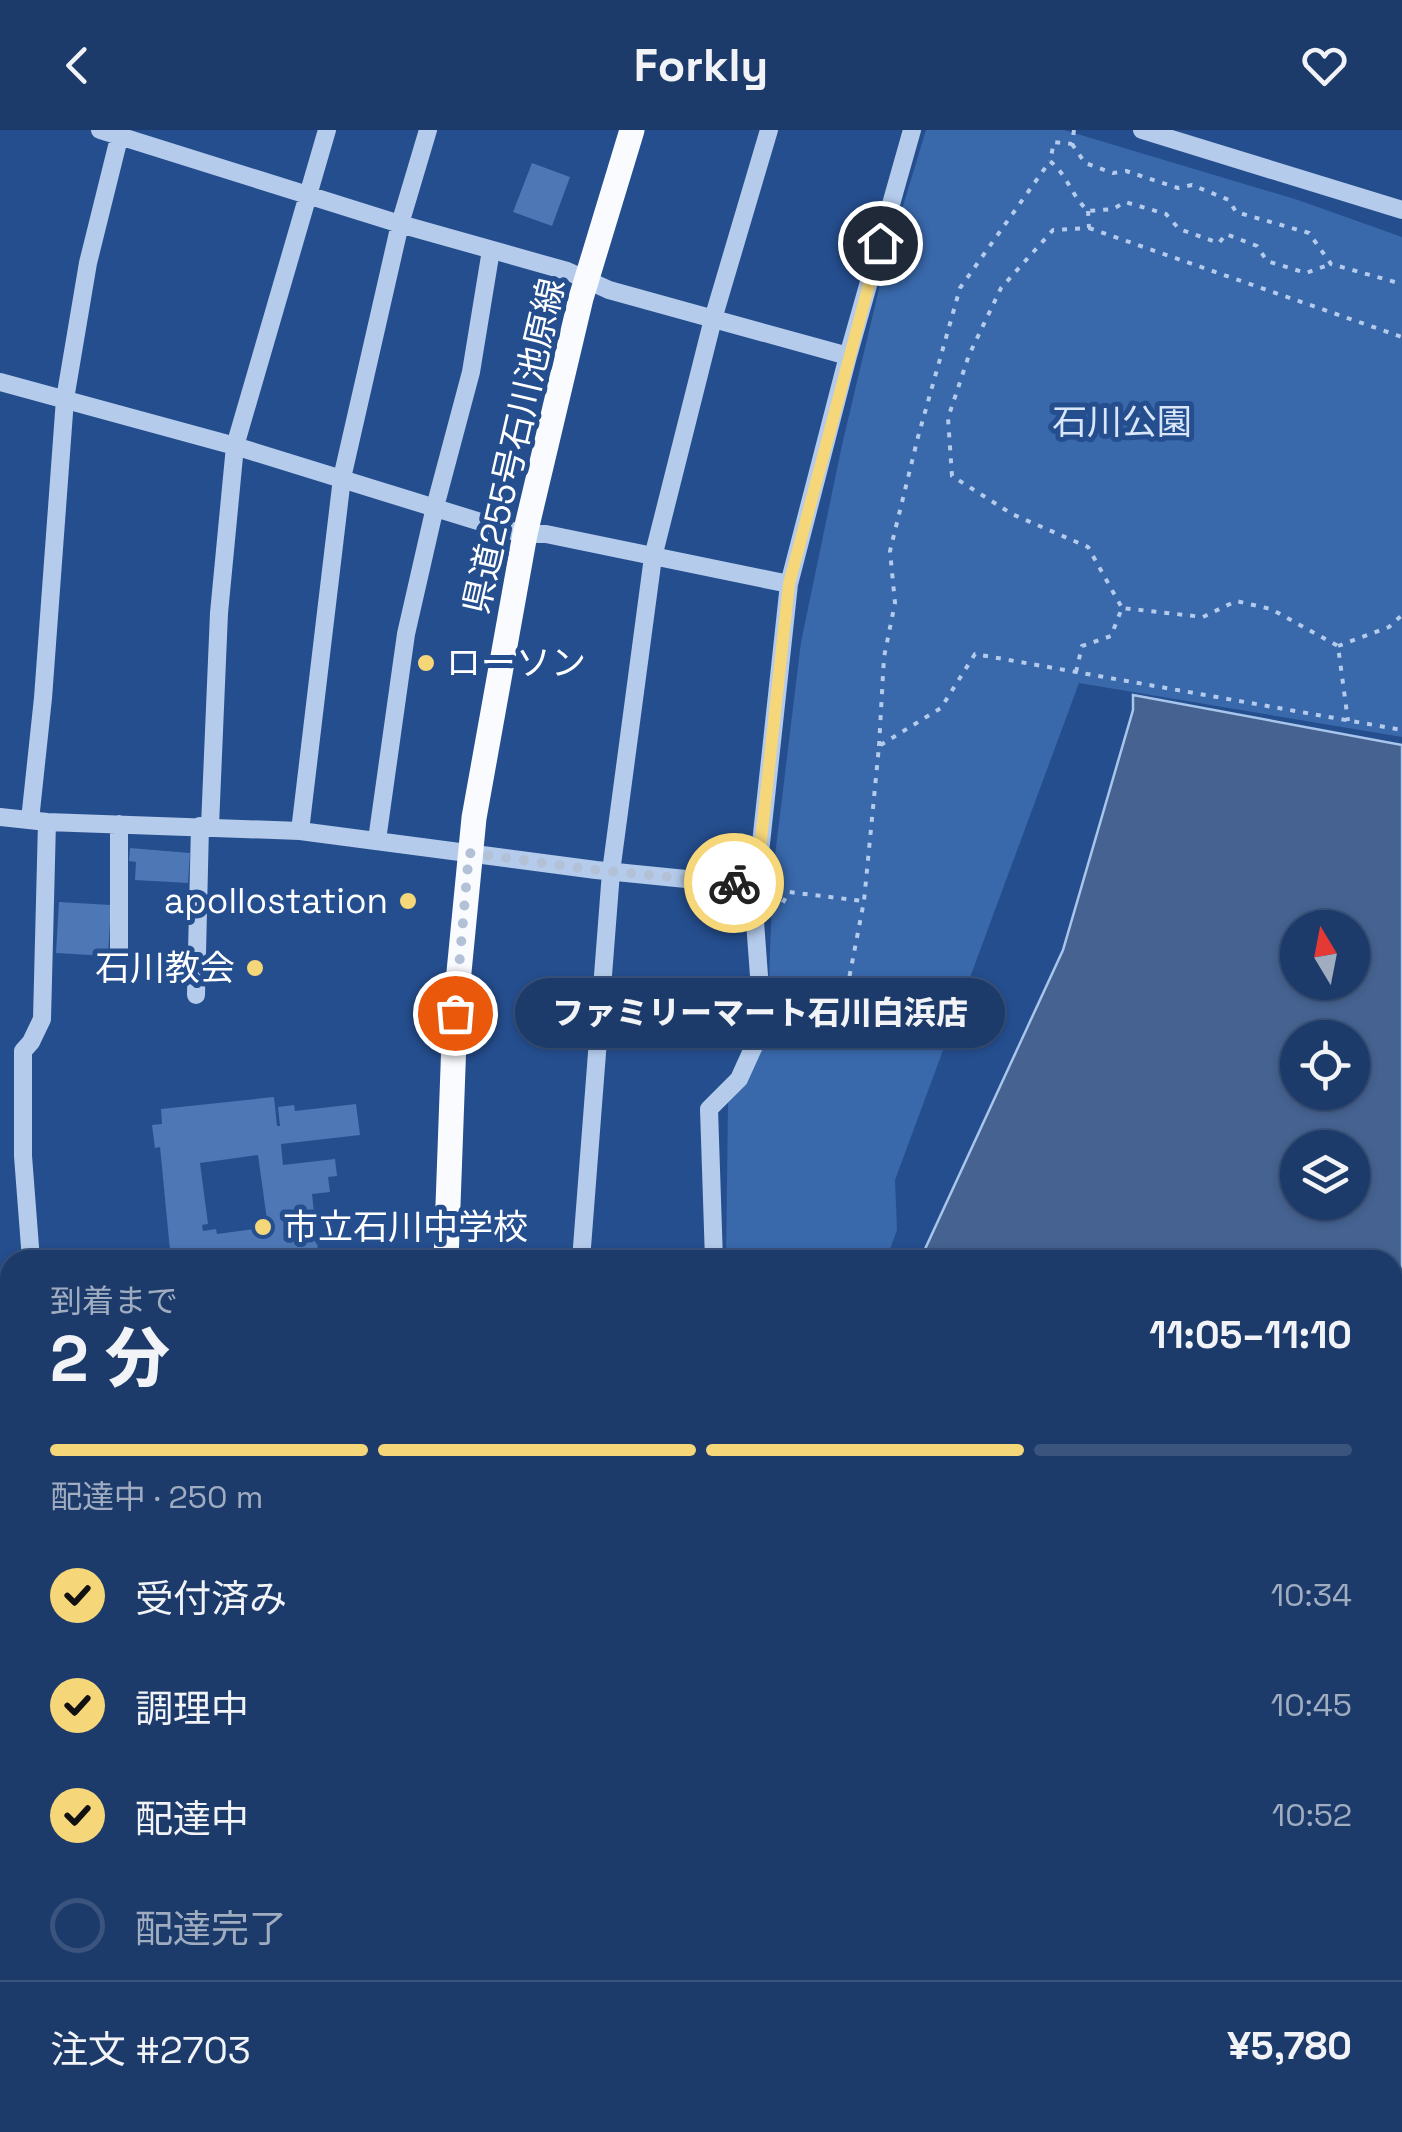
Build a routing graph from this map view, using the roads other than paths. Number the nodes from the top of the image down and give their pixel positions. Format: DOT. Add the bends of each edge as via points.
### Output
graph roads {
  1 [pos="100,130"];
  2 [pos="327,130"];
  3 [pos="428,130"];
  4 [pos="632,130"];
  5 [pos="770,130"];
  6 [pos="912,130"];
  7 [pos="1142,130"];
  8 [pos="120,133"];
  9 [pos="309,195"];
  10 [pos="1402,210"];
  11 [pos="400,224"];
  12 [pos="490,250"];
  13 [pos="586,279"];
  14 [pos="713,319"];
  15 [pos="848,356"];
  16 [pos="0,382"];
  17 [pos="65,399"];
  18 [pos="235,446"];
  19 [pos="342,478"];
  20 [pos="435,508"];
  21 [pos="526,534"];
  22 [pos="654,557"];
  23 [pos="789,584"];
  24 [pos="0,818"];
  25 [pos="38,821"];
  26 [pos="119,824"];
  27 [pos="205,826"];
  28 [pos="300,830"];
  29 [pos="378,840"];
  30 [pos="469,853"];
  31 [pos="611,872"];
  32 [pos="756,886"];
  33 [pos="119,962"];
  34 [pos="196,994"];
  35 [pos="30,1250"];
  36 [pos="446,1250"];
  37 [pos="582,1250"];
  38 [pos="714,1250"];
  1 -- 8 [label="street"];
  2 -- 9 [label="street"];
  3 -- 11 [label="street"];
  4 -- 13 [label="main road, 県道255号石川池原線"];
  5 -- 14 [label="street"];
  6 -- 15 [label="street"];
  7 -- 10 [label="street"];
  8 -- 9 [label="street"];
  8 -- 17 [label="street" via="88,263"];
  9 -- 11 [label="street"];
  9 -- 18 [label="street"];
  11 -- 12 [label="street"];
  11 -- 19 [label="street"];
  12 -- 13 [label="street"];
  12 -- 20 [label="street" via="471,372"];
  13 -- 14 [label="street"];
  13 -- 21 [label="main road, 県道255号石川池原線"];
  14 -- 15 [label="street"];
  14 -- 22 [label="street"];
  15 -- 23 [label="street"];
  16 -- 17 [label="street"];
  17 -- 18 [label="street"];
  17 -- 25 [label="street"];
  18 -- 19 [label="street"];
  18 -- 27 [label="street"];
  19 -- 20 [label="street"];
  19 -- 28 [label="street"];
  20 -- 21 [label="street"];
  20 -- 29 [label="street" via="406,634"];
  21 -- 22 [label="street"];
  21 -- 30 [label="main road, 県道255号石川池原線"];
  22 -- 23 [label="street"];
  22 -- 31 [label="street"];
  23 -- 32 [label="street"];
  24 -- 25 [label="street"];
  25 -- 26 [label="street"];
  25 -- 35 [label="street" via="42,1019 22,1050"];
  26 -- 27 [label="street"];
  26 -- 33 [label="street"];
  27 -- 28 [label="street"];
  27 -- 34 [label="street"];
  28 -- 29 [label="street"];
  29 -- 30 [label="street"];
  30 -- 31 [label="street"];
  30 -- 36 [label="main road, 県道255号石川池原線"];
  31 -- 32 [label="street"];
  31 -- 37 [label="street"];
  32 -- 38 [label="street" via="759,1035 739,1079 709,1109"];
}
